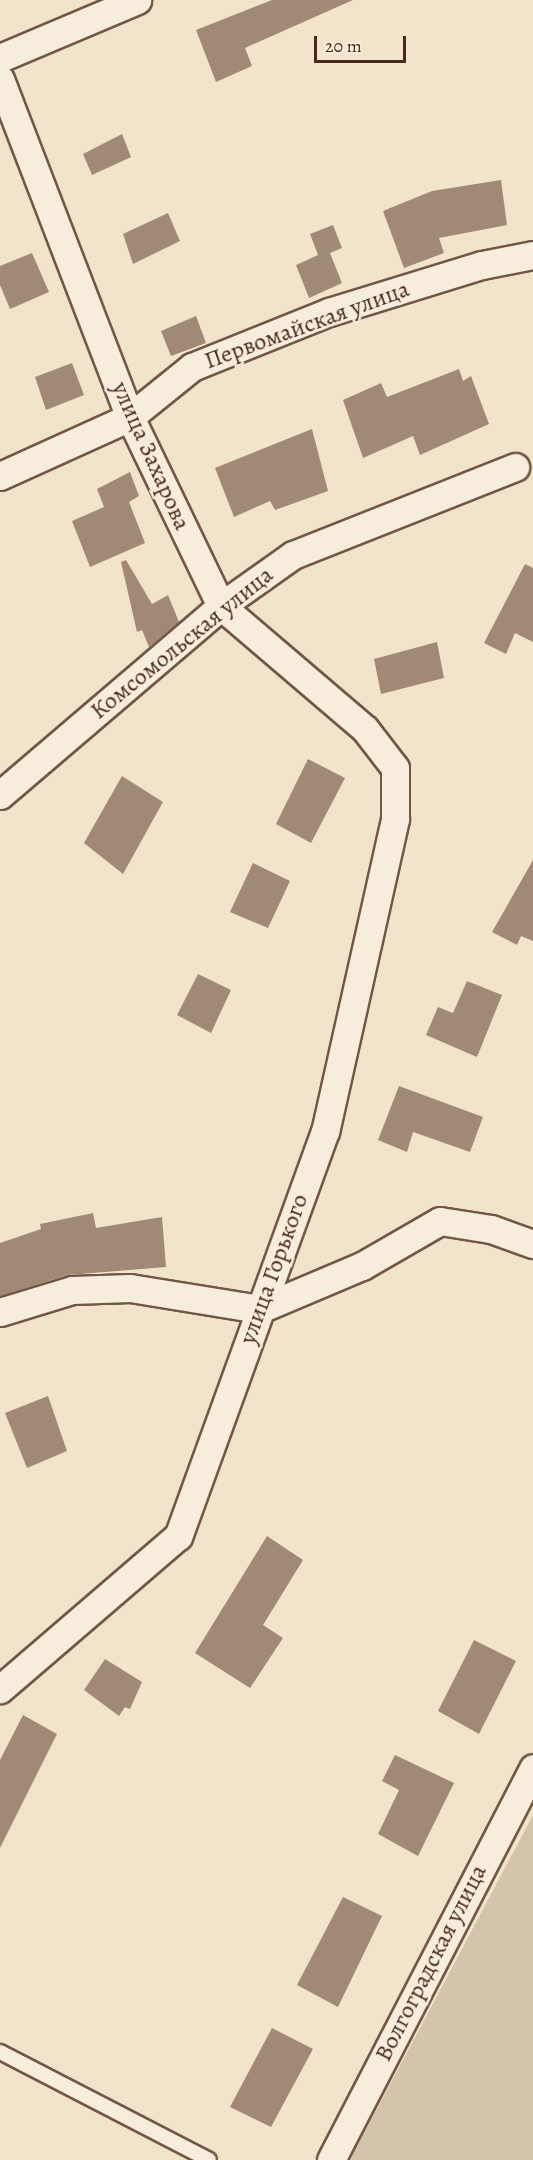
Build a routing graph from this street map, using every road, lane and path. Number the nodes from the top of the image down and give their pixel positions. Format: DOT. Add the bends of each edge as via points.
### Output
graph roads {
  1 [pos="137,0"];
  2 [pos="0,58"];
  3 [pos="0,80"];
  4 [pos="533,255"];
  5 [pos="130,417"];
  6 [pos="515,467"];
  7 [pos="0,477"];
  8 [pos="220,606"];
  9 [pos="395,768"];
  10 [pos="0,795"];
  11 [pos="533,1244"];
  12 [pos="260,1309"];
  13 [pos="0,1312"];
  14 [pos="0,1689"];
  15 [pos="533,1768"];
  16 [pos="0,2052"];
  17 [pos="209,2160"];
  18 [pos="331,2160"];
  1 -- 2 [label="street"];
  3 -- 5 [label="street, улица Захарова"];
  4 -- 5 [label="street, Первомайская улица" via="482,265 319,316 192,367"];
  5 -- 7 [label="street, Первомайская улица"];
  5 -- 8 [label="street, улица Захарова"];
  6 -- 8 [label="street, Комсомольская улица" via="293,555"];
  8 -- 9 [label="street, улица Захарова" via="365,729"];
  8 -- 10 [label="street, Комсомольская улица"];
  9 -- 12 [label="street, улица Горького" via="395,819 324,1131"];
  11 -- 12 [label="street" via="491,1229 440,1221 362,1266"];
  12 -- 13 [label="street" via="130,1288 72,1290"];
  12 -- 14 [label="street, улица Горького" via="178,1536"];
  15 -- 18 [label="street, Волгоградская улица"];
  16 -- 17 [label="lane"];
}
